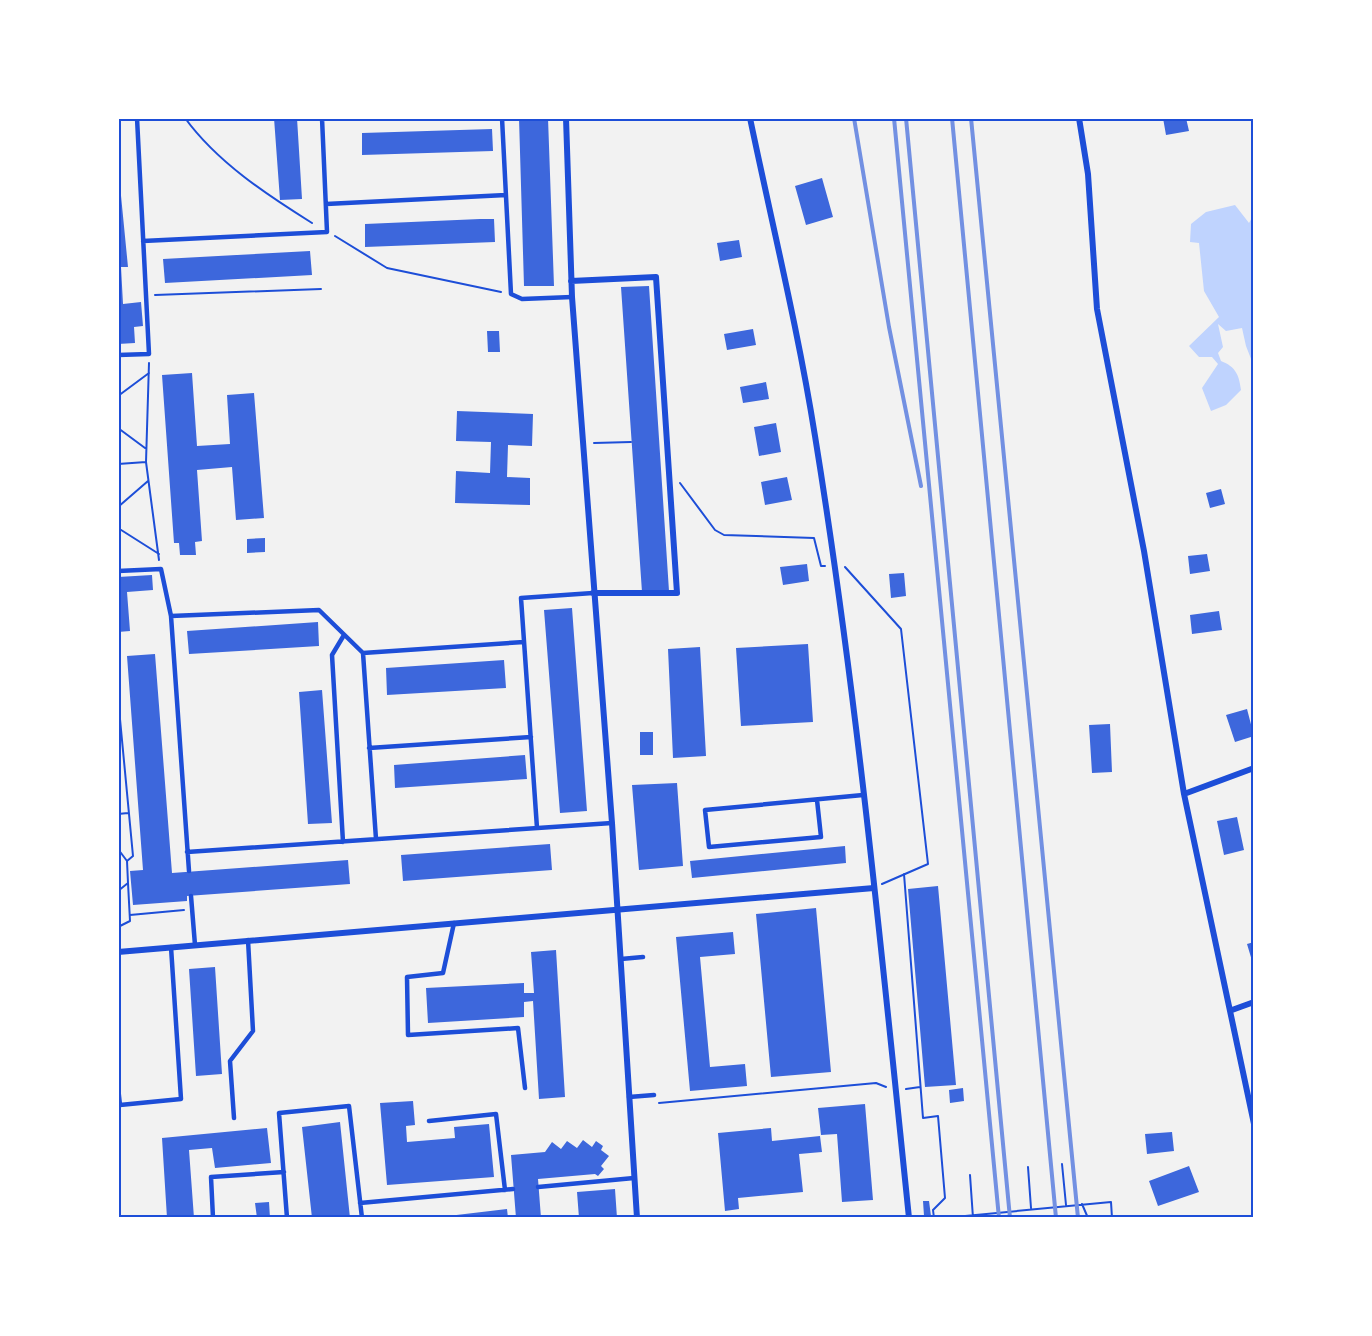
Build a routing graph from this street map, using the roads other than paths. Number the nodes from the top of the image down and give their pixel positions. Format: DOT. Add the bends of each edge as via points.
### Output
graph roads {
  1 [pos="137,118"];
  2 [pos="334,118"];
  3 [pos="502,118"];
  4 [pos="566,118"];
  5 [pos="750,118"];
  6 [pos="1079,118"];
  7 [pos="322,119"];
  8 [pos="506,195"];
  9 [pos="326,204"];
  10 [pos="143,241"];
  11 [pos="571,281"];
  12 [pos="572,297"];
  13 [pos="118,355"];
  14 [pos="118,571"];
  15 [pos="593,593"];
  16 [pos="171,616"];
  17 [pos="344,635"];
  18 [pos="524,642"];
  19 [pos="363,653"];
  20 [pos="531,737"];
  21 [pos="369,748"];
  22 [pos="1254,768"];
  23 [pos="1184,794"];
  24 [pos="863,795"];
  25 [pos="817,800"];
  26 [pos="612,823"];
  27 [pos="537,828"];
  28 [pos="376,839"];
  29 [pos="343,842"];
  30 [pos="188,852"];
  31 [pos="189,871"];
  32 [pos="874,888"];
  33 [pos="191,896"];
  34 [pos="617,910"];
  35 [pos="454,923"];
  36 [pos="248,940"];
  37 [pos="195,945"];
  38 [pos="171,947"];
  39 [pos="118,952"];
  40 [pos="642,957"];
  41 [pos="621,959"];
  42 [pos="1254,1002"];
  43 [pos="1232,1010"];
  44 [pos="118,1087"];
  45 [pos="525,1088"];
  46 [pos="654,1095"];
  47 [pos="629,1097"];
  48 [pos="234,1118"];
  49 [pos="429,1121"];
  50 [pos="1254,1125"];
  51 [pos="284,1172"];
  52 [pos="634,1178"];
  53 [pos="538,1187"];
  54 [pos="513,1189"];
  55 [pos="506,1190"];
  56 [pos="360,1203"];
  57 [pos="213,1218"];
  58 [pos="287,1218"];
  59 [pos="362,1218"];
  60 [pos="637,1218"];
  61 [pos="909,1218"];
  1 -- 10 [label="lane"];
  2 -- 7 [label="lane"];
  3 -- 8 [label="lane"];
  4 -- 11 [label="street"];
  5 -- 24 [label="street" via="815,432"];
  6 -- 23 [label="street" via="1088,174 1097,309 1144,551"];
  7 -- 9 [label="lane"];
  8 -- 9 [label="lane"];
  8 -- 12 [label="lane" via="511,294 522,299"];
  9 -- 10 [label="lane" via="327,232"];
  10 -- 13 [label="lane" via="149,354"];
  11 -- 12 [label="street"];
  11 -- 15 [label="street" via="656,277 677,593"];
  12 -- 15 [label="street"];
  14 -- 16 [label="lane" via="161,569"];
  15 -- 18 [label="lane" via="521,598"];
  15 -- 26 [label="street"];
  16 -- 17 [label="lane" via="319,610"];
  16 -- 30 [label="lane"];
  17 -- 19 [label="lane"];
  17 -- 29 [label="lane" via="332,655"];
  18 -- 19 [label="lane"];
  18 -- 20 [label="lane"];
  19 -- 21 [label="lane"];
  20 -- 21 [label="lane"];
  20 -- 27 [label="lane"];
  21 -- 28 [label="lane"];
  22 -- 23 [label="street"];
  23 -- 43 [label="street"];
  24 -- 25 [label="lane"];
  24 -- 32 [label="street"];
  25 -- 25 [label="lane" via="705,810 709,847 821,837"];
  26 -- 27 [label="lane"];
  26 -- 34 [label="street"];
  27 -- 28 [label="lane"];
  28 -- 29 [label="lane"];
  29 -- 30 [label="lane"];
  30 -- 31 [label="lane"];
  32 -- 34 [label="street"];
  32 -- 61 [label="street"];
  33 -- 37 [label="lane"];
  34 -- 35 [label="street"];
  34 -- 41 [label="street"];
  35 -- 36 [label="street"];
  35 -- 45 [label="lane" via="443,973 407,977 408,1035 518,1028"];
  36 -- 37 [label="street"];
  36 -- 48 [label="lane" via="253,1031 230,1061"];
  37 -- 38 [label="street"];
  38 -- 39 [label="street"];
  38 -- 44 [label="lane" via="181,1099 120,1105"];
  40 -- 41 [label="lane"];
  41 -- 47 [label="street"];
  42 -- 43 [label="street"];
  43 -- 50 [label="street"];
  46 -- 47 [label="lane"];
  47 -- 52 [label="street"];
  49 -- 55 [label="lane" via="496,1114"];
  51 -- 56 [label="lane" via="279,1113 349,1106"];
  51 -- 57 [label="lane" via="211,1177"];
  51 -- 58 [label="lane"];
  52 -- 53 [label="lane"];
  52 -- 60 [label="street"];
  54 -- 55 [label="lane"];
  55 -- 56 [label="lane"];
  56 -- 59 [label="lane"];
}
